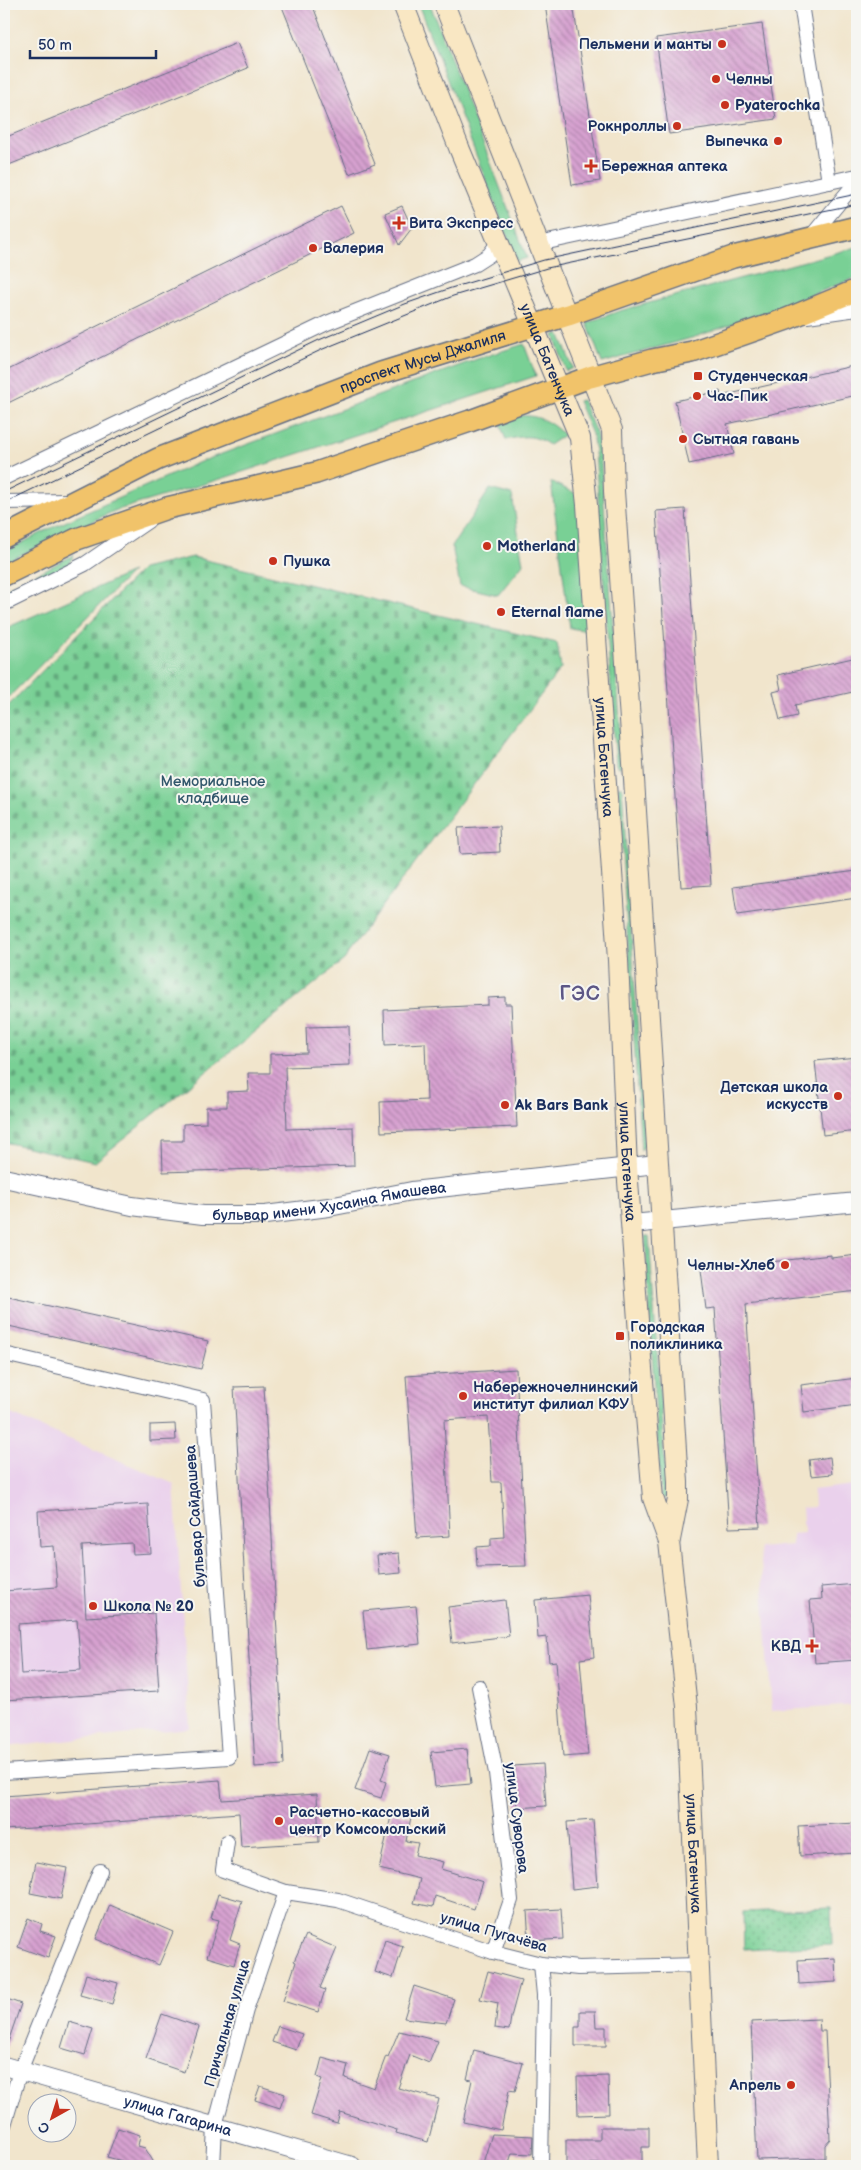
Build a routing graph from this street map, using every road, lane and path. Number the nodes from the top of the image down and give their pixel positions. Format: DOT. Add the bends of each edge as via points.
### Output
graph roads {
  1 [pos="403,4"];
  2 [pos="444,4"];
  3 [pos="801,4"];
  4 [pos="857,176"];
  5 [pos="857,181"];
  6 [pos="829,182"];
  7 [pos="857,227"];
  8 [pos="809,239"];
  9 [pos="498,243"];
  10 [pos="538,244"];
  11 [pos="857,290"];
  12 [pos="857,309"];
  13 [pos="568,314"];
  14 [pos="787,318"];
  15 [pos="533,324"];
  16 [pos="590,377"];
  17 [pos="559,387"];
  18 [pos="4,478"];
  19 [pos="76,501"];
  20 [pos="4,502"];
  21 [pos="167,508"];
  22 [pos="4,537"];
  23 [pos="4,575"];
  24 [pos="4,604"];
  25 [pos="633,762"];
  26 [pos="605,763"];
  27 [pos="657,1164"];
  28 [pos="627,1167"];
  29 [pos="4,1178"];
  30 [pos="857,1202"];
  31 [pos="662,1222"];
  32 [pos="632,1224"];
  33 [pos="4,1354"];
  34 [pos="670,1542"];
  35 [pos="479,1687"];
  36 [pos="4,1772"];
  37 [pos="227,1842"];
  38 [pos="100,1871"];
  39 [pos="286,1892"];
  40 [pos="493,1952"];
  41 [pos="541,1964"];
  42 [pos="699,1965"];
  43 [pos="12,2068"];
  44 [pos="4,2125"];
  45 [pos="215,2126"];
  46 [pos="213,2166"];
  47 [pos="352,2166"];
  48 [pos="541,2166"];
  49 [pos="708,2166"];
  1 -- 9 [label="main road, улица Батенчука"];
  2 -- 10 [label="main road, улица Батенчука"];
  3 -- 6 [label="street"];
  4 -- 6 [label="street"];
  5 -- 8 [label="street"];
  6 -- 10 [label="street"];
  7 -- 8 [label="main road, проспект Мусы Джалиля"];
  8 -- 13 [label="main road, проспект Мусы Джалиля" via="733,257"];
  9 -- 15 [label="main road, улица Батенчука"];
  9 -- 18 [label="street" via="489,255 475,264 327,323"];
  10 -- 13 [label="main road, улица Батенчука"];
  11 -- 14 [label="main road"];
  12 -- 14 [label="street"];
  13 -- 15 [label="main road, проспект Мусы Джалиля"];
  13 -- 16 [label="main road, улица Батенчука"];
  14 -- 16 [label="main road" via="692,352"];
  15 -- 17 [label="main road, улица Батенчука"];
  15 -- 19 [label="main road, проспект Мусы Джалиля" via="381,373 158,459"];
  16 -- 17 [label="main road"];
  16 -- 25 [label="main road, улица Батенчука" via="612,430"];
  17 -- 21 [label="main road" via="316,473"];
  17 -- 26 [label="main road, улица Батенчука" via="580,438 583,459"];
  19 -- 20 [label="street"];
  19 -- 22 [label="main road, проспект Мусы Джалиля"];
  21 -- 23 [label="main road" via="77,539"];
  21 -- 24 [label="street" via="85,564"];
  25 -- 26 [label="main road" via="630,774 623,777 615,774"];
  25 -- 27 [label="main road, улица Батенчука"];
  26 -- 28 [label="main road, улица Батенчука"];
  27 -- 28 [label="street, бульвар имени Хусаина Ямашева"];
  27 -- 31 [label="main road, улица Батенчука"];
  28 -- 29 [label="street, бульвар имени Хусаина Ямашева" via="412,1191 329,1207 258,1215 203,1216 132,1206"];
  28 -- 32 [label="main road, улица Батенчука"];
  30 -- 31 [label="street"];
  31 -- 32 [label="street"];
  31 -- 34 [label="main road, улица Батенчука" via="678,1498"];
  32 -- 34 [label="main road, улица Батенчука" via="653,1498"];
  33 -- 36 [label="street, бульвар Сайдашева" via="203,1400 229,1757"];
  34 -- 42 [label="main road, улица Батенчука" via="687,1707"];
  35 -- 40 [label="street, улица Суворова" via="496,1773 511,1900"];
  37 -- 39 [label="street, улица Пугачёва" via="223,1870"];
  38 -- 43 [label="street"];
  39 -- 40 [label="street, улица Пугачёва" via="338,1900"];
  39 -- 45 [label="street, Причальная улица" via="246,2010"];
  40 -- 41 [label="street, улица Пугачёва"];
  41 -- 42 [label="street, улица Пугачёва" via="578,1968"];
  41 -- 48 [label="street" via="544,1995"];
  42 -- 49 [label="main road, улица Батенчука"];
  43 -- 44 [label="street"];
  43 -- 45 [label="street, улица Гагарина"];
  45 -- 46 [label="street, Причальная улица"];
  45 -- 47 [label="street, улица Гагарина"];
}
